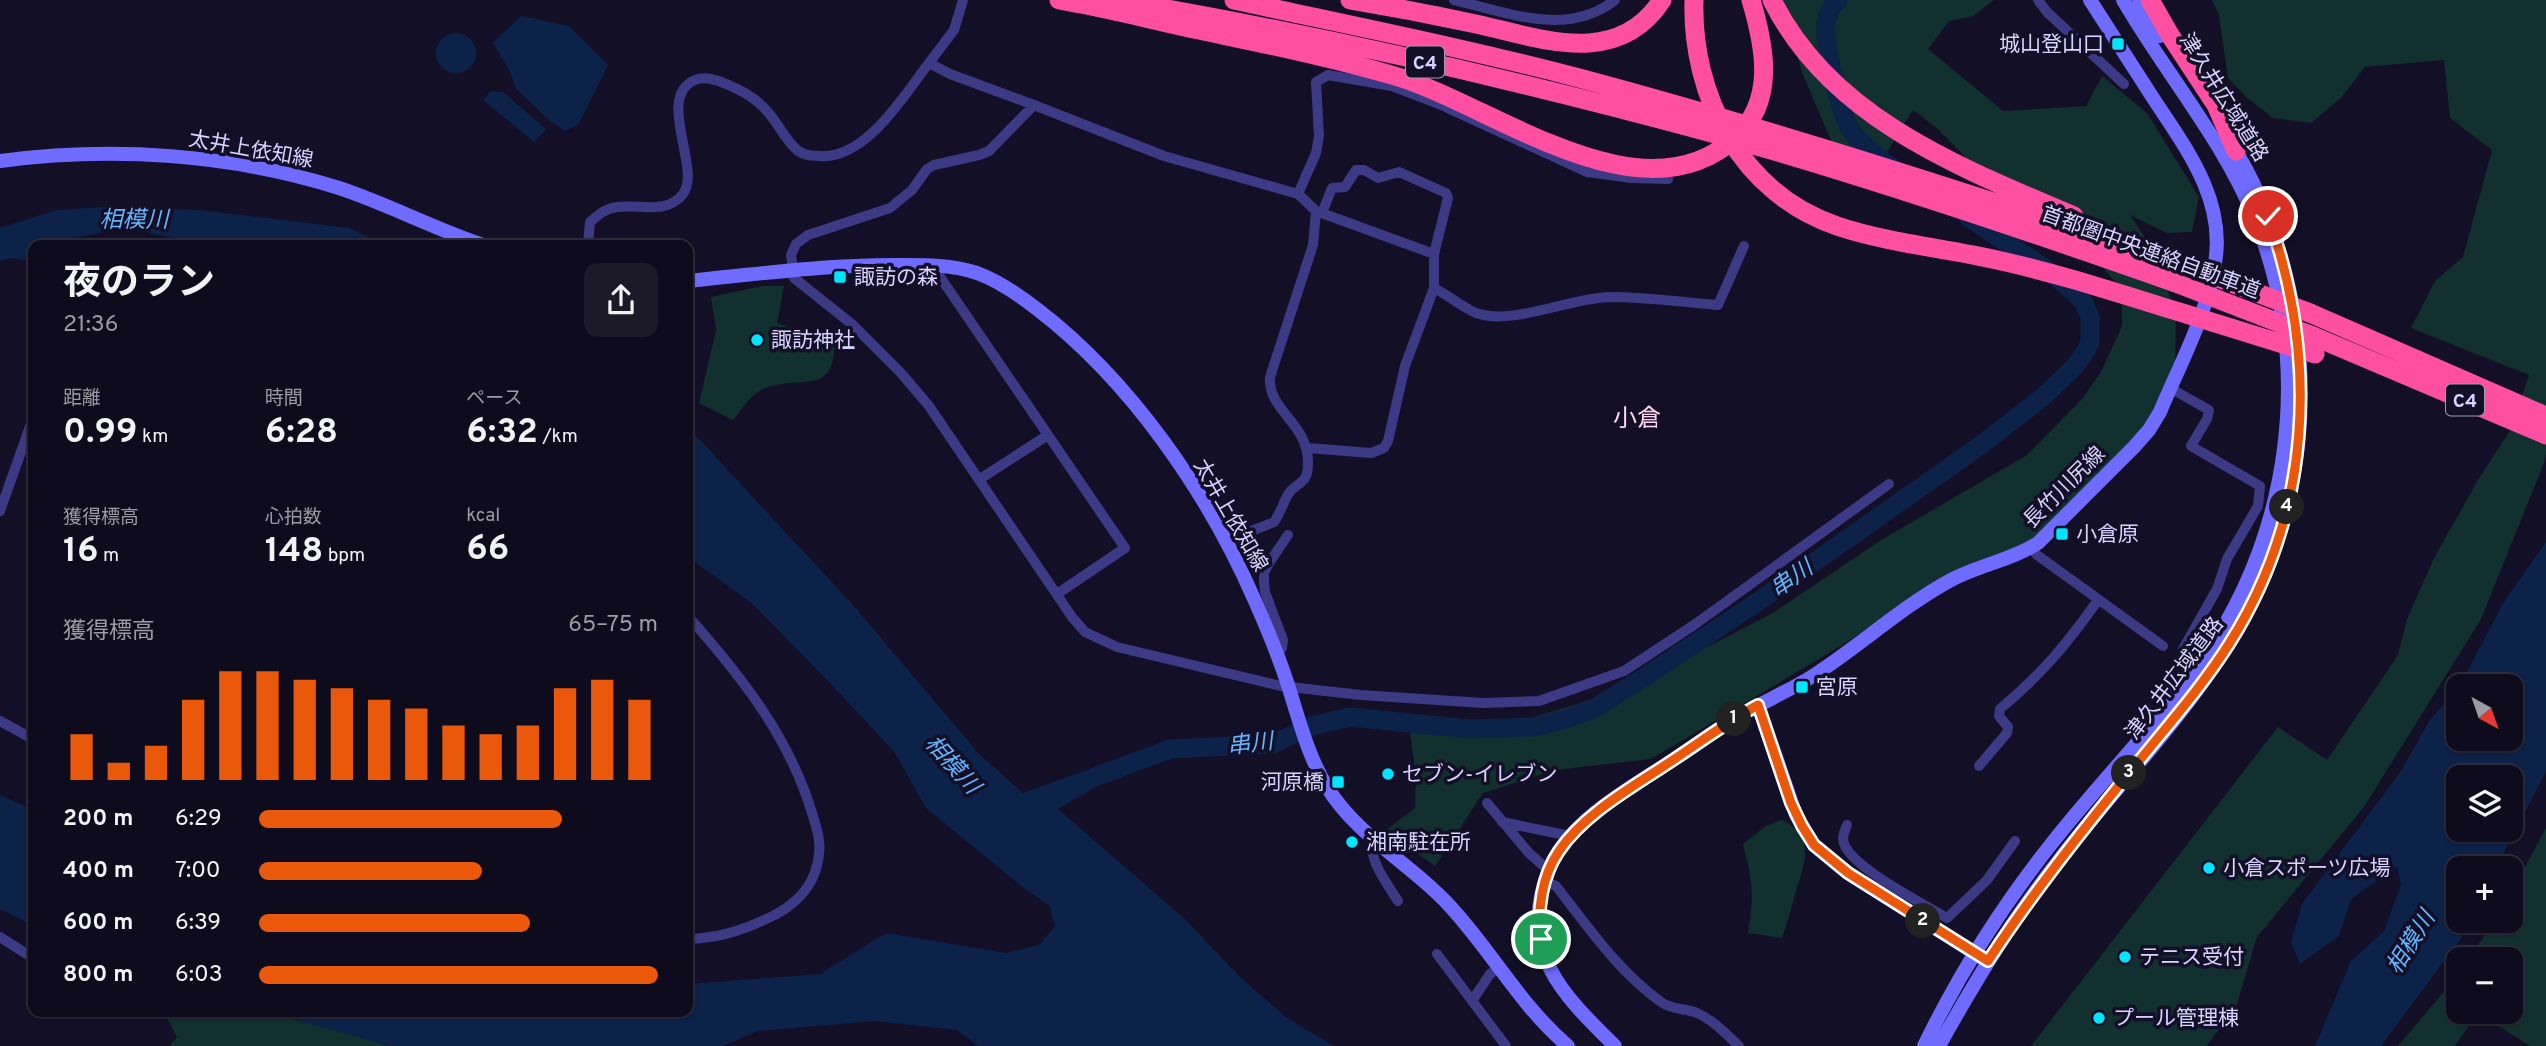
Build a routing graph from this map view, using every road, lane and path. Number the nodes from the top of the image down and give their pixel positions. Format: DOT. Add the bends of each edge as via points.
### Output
graph roads {
  1 [pos="963,0"];
  2 [pos="1059,0"];
  3 [pos="1115,0"];
  4 [pos="1234,0"];
  5 [pos="1350,0"];
  6 [pos="1454,0"];
  7 [pos="1615,0"];
  8 [pos="1662,0"];
  9 [pos="1694,0"];
  10 [pos="1772,0"];
  11 [pos="2038,0"];
  12 [pos="2090,0"];
  13 [pos="2123,0"];
  14 [pos="2139,0"];
  15 [pos="2150,0"];
  16 [pos="1753,8"];
  17 [pos="929,64"];
  18 [pos="2124,84"];
  19 [pos="1034,105"];
  20 [pos="1734,131"];
  21 [pos="2236,151"];
  22 [pos="0,161"];
  23 [pos="1668,178"];
  24 [pos="1298,194"];
  25 [pos="1319,212"];
  26 [pos="470,240"];
  27 [pos="588,240"];
  28 [pos="1744,246"];
  29 [pos="1434,254"];
  30 [pos="2179,263"];
  31 [pos="932,265"];
  32 [pos="791,269"];
  33 [pos="693,280"];
  34 [pos="1434,288"];
  35 [pos="2314,345"];
  36 [pos="2386,363"];
  37 [pos="2170,388"];
  38 [pos="2546,416"];
  39 [pos="28,432"];
  40 [pos="1048,435"];
  41 [pos="2546,435"];
  42 [pos="1308,448"];
  43 [pos="980,479"];
  44 [pos="1889,484"];
  45 [pos="0,512"];
  46 [pos="1288,535"];
  47 [pos="1226,541"];
  48 [pos="2031,548"];
  49 [pos="1057,594"];
  50 [pos="2098,600"];
  51 [pos="693,622"];
  52 [pos="2163,646"];
  53 [pos="2183,649"];
  54 [pos="1276,654"];
  55 [pos="1289,689"];
  56 [pos="1758,705"];
  57 [pos="0,721"];
  58 [pos="28,736"];
  59 [pos="1979,766"];
  60 [pos="1487,803"];
  61 [pos="1502,822"];
  62 [pos="1847,825"];
  63 [pos="1372,836"];
  64 [pos="1570,836"];
  65 [pos="2015,841"];
  66 [pos="1547,876"];
  67 [pos="1888,890"];
  68 [pos="1398,901"];
  69 [pos="0,937"];
  70 [pos="693,938"];
  71 [pos="1975,953"];
  72 [pos="1437,954"];
  73 [pos="28,955"];
  74 [pos="1988,961"];
  75 [pos="1499,968"];
  76 [pos="1472,1001"];
  77 [pos="1940,1035"];
  78 [pos="1506,1046"];
  79 [pos="1568,1046"];
  80 [pos="1615,1046"];
  81 [pos="1739,1046"];
  82 [pos="1924,1046"];
  1 -- 17 [label="street" via="954,30"];
  2 -- 16 [label="highway" via="1373,70 1431,89 1578,155 1639,168 1703,158 1725,147 1745,128 1760,99 1765,74"];
  3 -- 20 [label="highway, C4" via="1408,58"];
  4 -- 20 [label="highway, C4" via="1576,77"];
  5 -- 8 [label="highway" via="1578,44 1602,42 1630,31"];
  6 -- 7 [label="street" via="1558,21 1588,16"];
  9 -- 35 [label="highway, bridge" via="1703,84 1721,126 1747,163 1790,202 1826,222 1866,235 2047,272"];
  10 -- 30 [label="highway" via="1809,57 1877,119 1971,169"];
  11 -- 18 [label="street"];
  12 -- 37 [label="main road, 長竹川尻線" via="2204,181 2214,214 2217,251 2211,285"];
  13 -- 71 [label="main road, 津久井広域道路" via="2225,158 2263,243 2287,356 2287,428 2281,472 2256,561 2238,603 2213,643 2171,701 2038,860"];
  14 -- 21 [label="main road, 津久井広域道路"];
  15 -- 21 [label="highway" via="2217,105"];
  17 -- 19 [label="street"];
  17 -- 27 [label="street" via="866,139 824,157 797,151 766,110 744,91 717,80 697,79 685,88 678,108 688,180 684,194 671,204 654,208 616,207 602,212 590,222"];
  19 -- 24 [label="street" via="1164,156"];
  19 -- 32 [label="street" via="989,151 934,164 890,208 796,244"];
  20 -- 30 [label="highway, 首都圏中央連絡自動車道 / C4" via="1917,176"];
  20 -- 35 [label="highway, 首都圏中央連絡自動車道 / C4, bridge" via="2173,282"];
  21 -- 74 [label="main road, 津久井広域道路" via="2263,205 2282,259 2298,342 2298,445 2279,537 2253,601 2217,662 2059,860"];
  22 -- 26 [label="main road, 太井上依知線" via="128,154 243,166 340,189"];
  23 -- 24 [label="street" via="1587,172 1392,86 1328,75 1316,82 1319,136"];
  24 -- 25 [label="street"];
  25 -- 29 [label="street"];
  25 -- 29 [label="street" via="1332,188 1345,187 1356,170 1378,178 1399,172 1446,193"];
  25 -- 42 [label="street" via="1269,387"];
  28 -- 34 [label="street" via="1718,305 1611,297 1492,316 1477,313"];
  29 -- 34 [label="street"];
  30 -- 36 [label="highway, 首都圏中央連絡自動車道 / C4, bridge" via="2311,313"];
  31 -- 32 [label="main road, 太井上依知線"];
  31 -- 40 [label="street"];
  31 -- 47 [label="main road, 太井上依知線" via="976,273 999,283 1088,352 1167,446"];
  32 -- 33 [label="main road, 太井上依知線"];
  32 -- 43 [label="street" via="794,278 853,325 901,373"];
  34 -- 42 [label="street" via="1405,366 1384,448 1371,453"];
  35 -- 36 [label="highway"];
  36 -- 38 [label="highway, 首都圏中央連絡自動車道 / C4"];
  36 -- 41 [label="highway, C4"];
  37 -- 48 [label="main road, 長竹川尻線" via="2144,436"];
  37 -- 53 [label="street" via="2209,410 2191,446 2260,486 2258,506"];
  39 -- 45 [label="street"];
  40 -- 43 [label="street"];
  40 -- 49 [label="street" via="1125,548"];
  42 -- 47 [label="street" via="1305,479 1290,492 1274,522"];
  43 -- 49 [label="street"];
  44 -- 55 [label="street" via="1643,659 1571,691 1539,701 1482,703"];
  46 -- 54 [label="street" via="1264,573 1265,592 1283,640"];
  47 -- 54 [label="main road, 太井上依知線"];
  48 -- 50 [label="street"];
  48 -- 56 [label="main road, 長竹川尻線" via="1947,582 1815,675"];
  49 -- 55 [label="street" via="1085,632 1117,647"];
  50 -- 52 [label="street"];
  50 -- 59 [label="street" via="2044,669 2000,709 1998,716 2008,727 2007,733"];
  51 -- 70 [label="street" via="776,730 801,782 819,844 813,877 793,904 728,935"];
  54 -- 55 [label="main road, 太井上依知線"];
  55 -- 63 [label="main road, 太井上依知線" via="1308,748 1327,787"];
  56 -- 64 [label="main road, 長竹川尻線" via="1626,792"];
  56 -- 67 [label="main road" via="1791,803 1808,836 1835,864"];
  57 -- 58 [label="street"];
  60 -- 61 [label="street"];
  61 -- 64 [label="street"];
  61 -- 66 [label="street"];
  62 -- 67 [label="street" via="1845,845"];
  63 -- 68 [label="street" via="1376,865"];
  63 -- 75 [label="main road, 太井上依知線" via="1456,912"];
  64 -- 66 [label="main road, 長竹川尻線"];
  65 -- 67 [label="street" via="1987,880 1947,918"];
  66 -- 80 [label="main road, 長竹川尻線" via="1540,931 1549,968 1571,1002"];
  66 -- 81 [label="street" via="1612,958 1639,984 1664,1004 1698,1013"];
  67 -- 71 [label="main road"];
  69 -- 73 [label="street"];
  71 -- 74 [label="main road"];
  71 -- 77 [label="main road, 津久井広域道路"];
  72 -- 76 [label="street"];
  74 -- 77 [label="main road, 津久井広域道路"];
  75 -- 76 [label="street"];
  75 -- 79 [label="main road, 太井上依知線" via="1545,1026"];
  76 -- 78 [label="street"];
  77 -- 82 [label="main road"];
}
